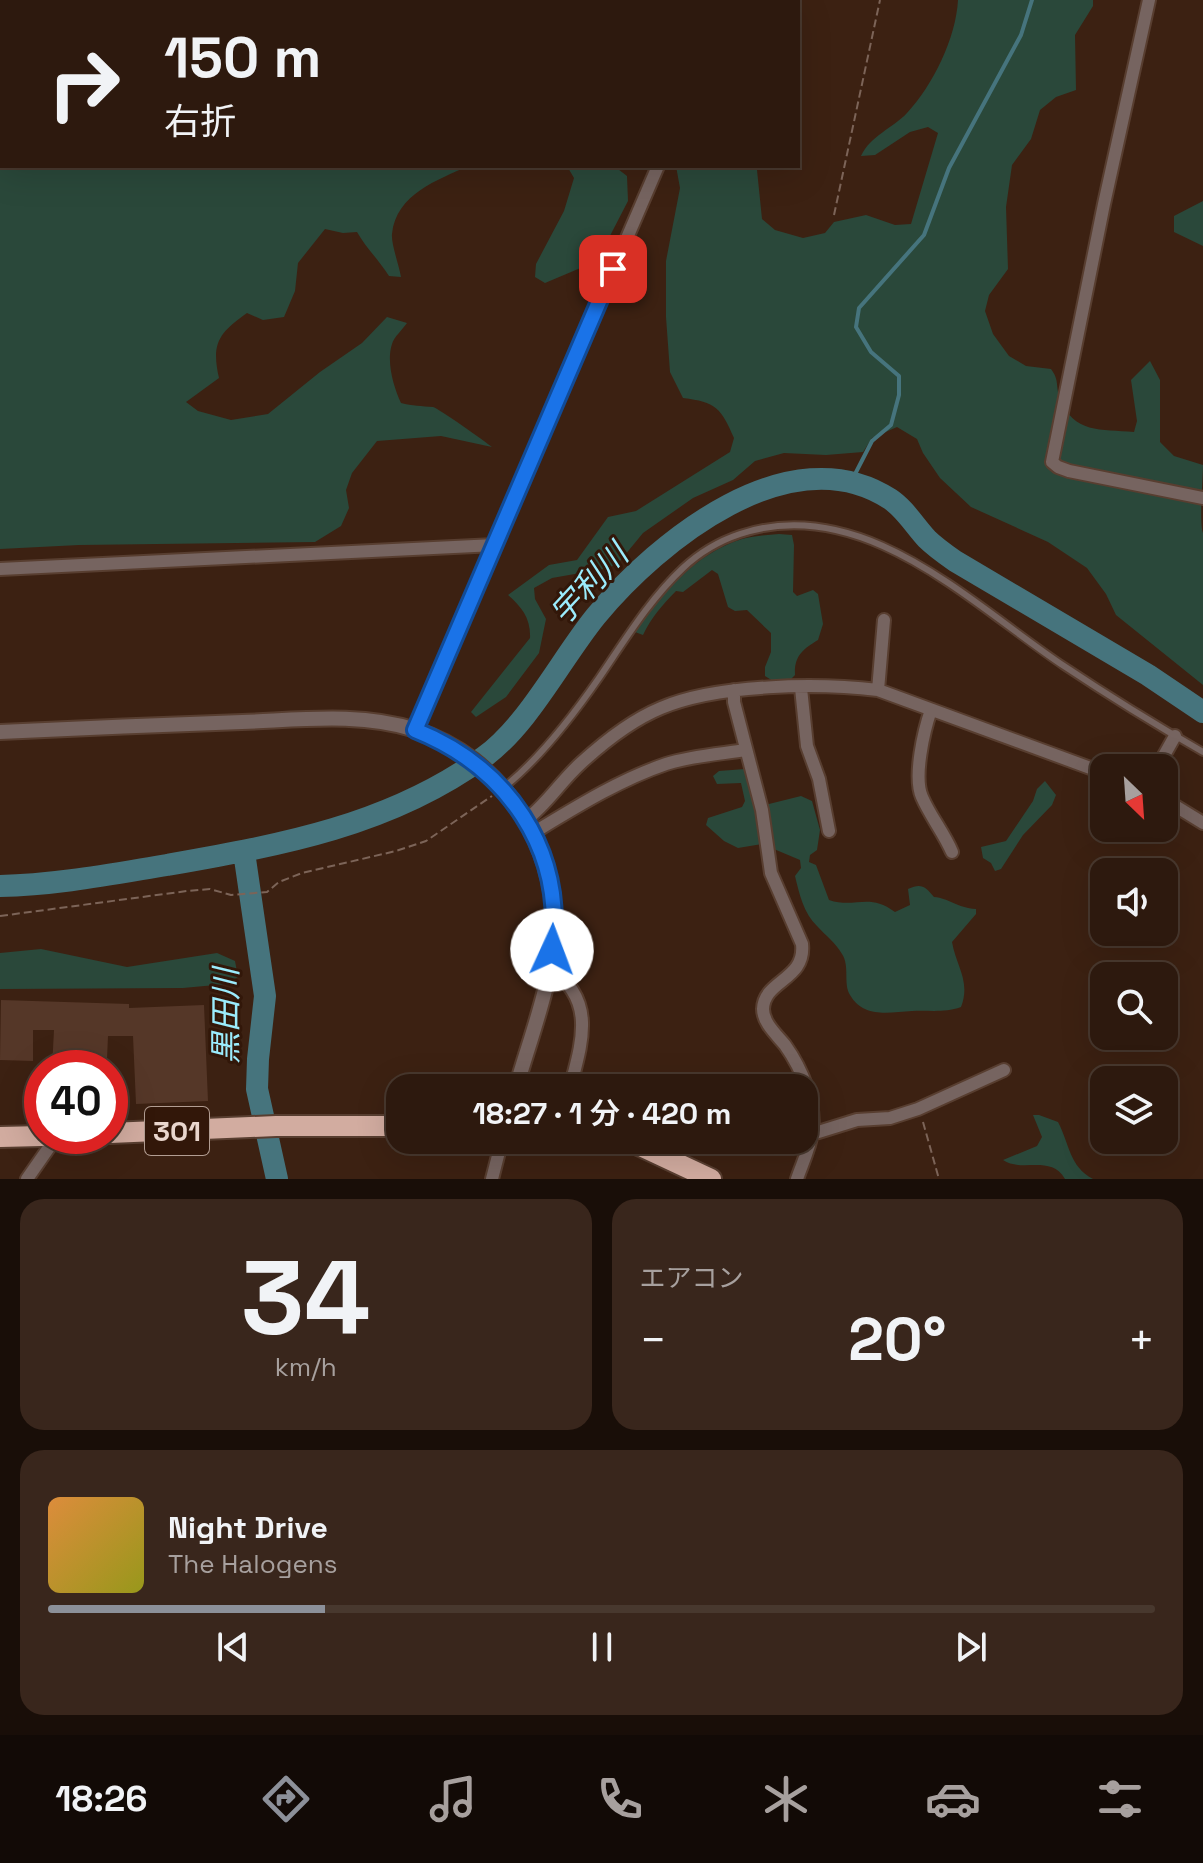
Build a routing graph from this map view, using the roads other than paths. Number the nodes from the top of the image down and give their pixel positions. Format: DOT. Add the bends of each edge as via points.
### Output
graph roads {
  1 [pos="1149,0"];
  2 [pos="657,168"];
  3 [pos="1203,498"];
  4 [pos="495,545"];
  5 [pos="0,569"];
  6 [pos="884,620"];
  7 [pos="801,688"];
  8 [pos="734,690"];
  9 [pos="878,690"];
  10 [pos="931,710"];
  11 [pos="415,730"];
  12 [pos="0,732"];
  13 [pos="1175,736"];
  14 [pos="746,750"];
  15 [pos="1203,752"];
  16 [pos="1165,754"];
  17 [pos="1090,768"];
  18 [pos="501,785"];
  19 [pos="1178,808"];
  20 [pos="1203,823"];
  21 [pos="530,826"];
  22 [pos="829,831"];
  23 [pos="952,852"];
  24 [pos="549,968"];
  25 [pos="1004,1070"];
  26 [pos="520,1074"];
  27 [pos="574,1074"];
  28 [pos="801,1074"];
  29 [pos="386,1126"];
  30 [pos="128,1132"];
  31 [pos="818,1132"];
  32 [pos="24,1136"];
  33 [pos="0,1137"];
  34 [pos="44,1154"];
  35 [pos="498,1154"];
  36 [pos="658,1154"];
  37 [pos="805,1154"];
  38 [pos="27,1179"];
  39 [pos="492,1179"];
  40 [pos="711,1179"];
  41 [pos="797,1179"];
  1 -- 3 [label="street" via="1052,462 1069,471"];
  2 -- 4 [label="street"];
  4 -- 5 [label="street"];
  4 -- 11 [label="street"];
  6 -- 9 [label="street"];
  7 -- 8 [label="street"];
  7 -- 9 [label="street"];
  7 -- 22 [label="street" via="807,746"];
  8 -- 14 [label="street"];
  8 -- 21 [label="street" via="680,701 646,715 581,763"];
  9 -- 10 [label="street"];
  10 -- 17 [label="street"];
  10 -- 23 [label="street" via="918,782"];
  11 -- 12 [label="street" via="367,720 311,719"];
  11 -- 18 [label="street" via="441,740"];
  13 -- 15 [label="lane"];
  13 -- 16 [label="street"];
  13 -- 18 [label="lane" via="904,556 826,528 776,526 724,541 681,570 630,629 547,744 524,770"];
  14 -- 21 [label="street" via="670,763"];
  14 -- 28 [label="street" via="771,873 803,956 768,994 764,1018"];
  18 -- 21 [label="street"];
  19 -- 20 [label="street"];
  21 -- 24 [label="street" via="553,897"];
  24 -- 26 [label="street"];
  24 -- 27 [label="street" via="567,982 584,1020"];
  25 -- 31 [label="street" via="918,1109"];
  29 -- 30 [label="highway, 301"];
  32 -- 33 [label="highway"];
  34 -- 38 [label="street"];
  35 -- 39 [label="street"];
  36 -- 40 [label="highway"];
  37 -- 41 [label="street"];
}
